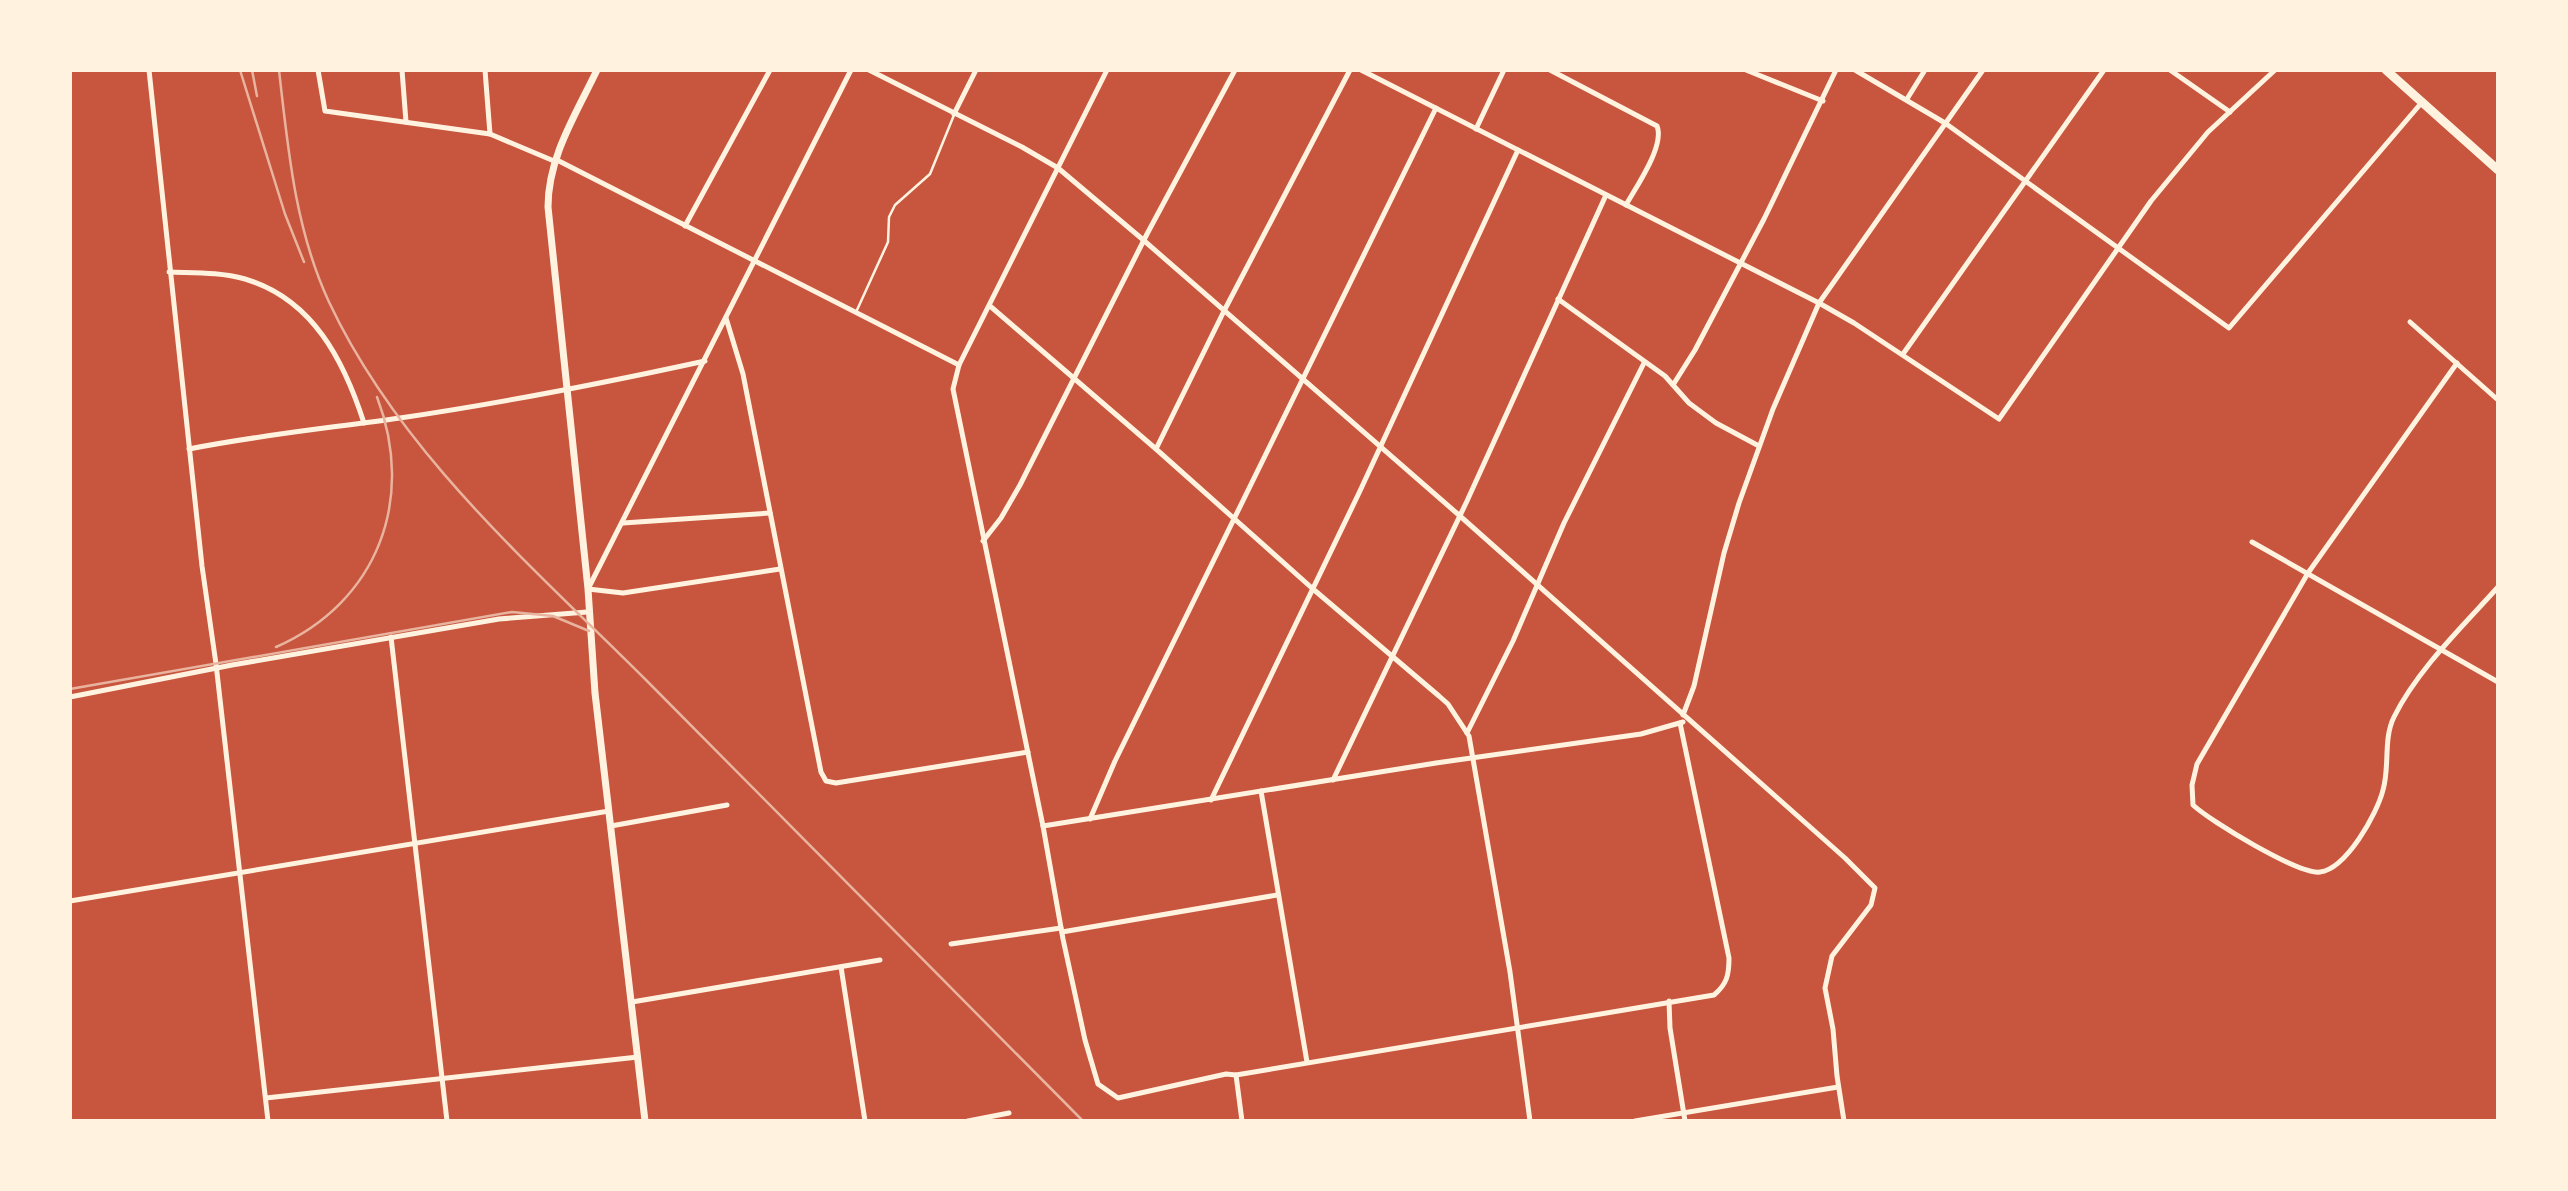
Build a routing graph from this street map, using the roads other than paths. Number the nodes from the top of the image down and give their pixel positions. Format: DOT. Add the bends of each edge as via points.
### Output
graph roads {
  1 [pos="149,70"];
  2 [pos="318,70"];
  3 [pos="402,70"];
  4 [pos="485,70"];
  5 [pos="597,70"];
  6 [pos="770,70"];
  7 [pos="851,70"];
  8 [pos="869,70"];
  9 [pos="976,70"];
  10 [pos="1108,70"];
  11 [pos="1235,70"];
  12 [pos="1350,70"];
  13 [pos="1361,70"];
  14 [pos="1504,70"];
  15 [pos="1550,70"];
  16 [pos="1746,70"];
  17 [pos="1836,70"];
  18 [pos="1855,70"];
  19 [pos="1925,70"];
  20 [pos="1983,70"];
  21 [pos="2104,70"];
  22 [pos="2170,70"];
  23 [pos="2275,70"];
  24 [pos="2386,70"];
  25 [pos="1907,99"];
  26 [pos="1823,101"];
  27 [pos="2423,101"];
  28 [pos="1436,108"];
  29 [pos="2230,112"];
  30 [pos="954,114"];
  31 [pos="407,122"];
  32 [pos="1945,123"];
  33 [pos="1476,129"];
  34 [pos="490,134"];
  35 [pos="1518,150"];
  36 [pos="554,160"];
  37 [pos="1058,168"];
  38 [pos="2498,170"];
  39 [pos="2026,180"];
  40 [pos="1606,195"];
  41 [pos="1626,205"];
  42 [pos="685,226"];
  43 [pos="1144,240"];
  44 [pos="2118,246"];
  45 [pos="755,261"];
  46 [pos="1741,263"];
  47 [pos="169,272"];
  48 [pos="1558,299"];
  49 [pos="1819,303"];
  50 [pos="990,306"];
  51 [pos="1224,311"];
  52 [pos="856,313"];
  53 [pos="726,318"];
  54 [pos="2410,322"];
  55 [pos="1903,354"];
  56 [pos="705,362"];
  57 [pos="1644,363"];
  58 [pos="2457,363"];
  59 [pos="959,365"];
  60 [pos="1075,379"];
  61 [pos="1302,379"];
  62 [pos="1673,385"];
  63 [pos="566,390"];
  64 [pos="2498,400"];
  65 [pos="364,423"];
  66 [pos="1380,446"];
  67 [pos="1759,446"];
  68 [pos="189,449"];
  69 [pos="1156,449"];
  70 [pos="770,513"];
  71 [pos="1460,516"];
  72 [pos="1234,518"];
  73 [pos="623,523"];
  74 [pos="983,541"];
  75 [pos="2252,542"];
  76 [pos="780,569"];
  77 [pos="2308,573"];
  78 [pos="1537,585"];
  79 [pos="2498,587"];
  80 [pos="588,589"];
  81 [pos="1313,589"];
  82 [pos="587,612"];
  83 [pos="391,637"];
  84 [pos="2442,651"];
  85 [pos="1392,657"];
  86 [pos="216,669"];
  87 [pos="2498,682"];
  88 [pos="70,697"];
  89 [pos="1683,715"];
  90 [pos="1689,720"];
  91 [pos="1680,723"];
  92 [pos="1467,733"];
  93 [pos="1028,752"];
  94 [pos="1472,759"];
  95 [pos="1333,780"];
  96 [pos="1261,792"];
  97 [pos="1212,800"];
  98 [pos="727,805"];
  99 [pos="609,811"];
  100 [pos="1090,819"];
  101 [pos="611,826"];
  102 [pos="1043,826"];
  103 [pos="416,843"];
  104 [pos="240,873"];
  105 [pos="1277,895"];
  106 [pos="70,901"];
  107 [pos="1062,930"];
  108 [pos="951,944"];
  109 [pos="880,960"];
  110 [pos="841,967"];
  111 [pos="632,1002"];
  112 [pos="1669,1002"];
  113 [pos="1517,1027"];
  114 [pos="638,1057"];
  115 [pos="1307,1062"];
  116 [pos="1236,1075"];
  117 [pos="443,1078"];
  118 [pos="1838,1087"];
  119 [pos="266,1098"];
  120 [pos="1009,1113"];
  121 [pos="1684,1114"];
  122 [pos="268,1121"];
  123 [pos="447,1121"];
  124 [pos="645,1121"];
  125 [pos="865,1121"];
  126 [pos="968,1121"];
  127 [pos="1242,1121"];
  128 [pos="1530,1121"];
  129 [pos="1634,1121"];
  130 [pos="1685,1121"];
  131 [pos="1844,1121"];
  1 -- 47 [label="street"];
  2 -- 31 [label="street" via="326,111"];
  3 -- 31 [label="street"];
  4 -- 34 [label="street"];
  5 -- 36 [label="street"];
  6 -- 42 [label="street"];
  7 -- 45 [label="street"];
  8 -- 30 [label="street"];
  9 -- 30 [label="street"];
  10 -- 37 [label="street"];
  11 -- 43 [label="street"];
  12 -- 51 [label="street"];
  13 -- 28 [label="street"];
  14 -- 33 [label="street"];
  15 -- 41 [label="street" via="1657,126 1658,143"];
  16 -- 26 [label="street"];
  17 -- 26 [label="street"];
  18 -- 25 [label="street"];
  19 -- 25 [label="street"];
  20 -- 32 [label="street"];
  21 -- 39 [label="street"];
  22 -- 29 [label="street"];
  23 -- 29 [label="street"];
  24 -- 27 [label="main road"];
  25 -- 32 [label="street"];
  26 -- 46 [label="street"];
  27 -- 38 [label="main road"];
  27 -- 44 [label="street" via="2229,328"];
  28 -- 33 [label="street"];
  28 -- 61 [label="street"];
  29 -- 44 [label="street" via="2167,181"];
  30 -- 37 [label="street"];
  30 -- 52 [label="lane" via="930,174 889,216 888,242"];
  31 -- 34 [label="street"];
  32 -- 39 [label="street"];
  32 -- 49 [label="street"];
  33 -- 35 [label="street"];
  34 -- 36 [label="street"];
  35 -- 40 [label="street"];
  35 -- 66 [label="street"];
  36 -- 42 [label="street"];
  36 -- 63 [label="street" via="548,207"];
  37 -- 43 [label="street"];
  37 -- 50 [label="street"];
  39 -- 44 [label="street"];
  39 -- 55 [label="street"];
  40 -- 41 [label="street"];
  40 -- 48 [label="street"];
  41 -- 46 [label="street"];
  42 -- 45 [label="street"];
  43 -- 51 [label="street"];
  43 -- 60 [label="street"];
  44 -- 55 [label="street" via="1999,419"];
  45 -- 52 [label="street"];
  45 -- 53 [label="street"];
  46 -- 49 [label="street"];
  46 -- 62 [label="street"];
  47 -- 65 [label="street" via="243,279 303,311 322,334"];
  47 -- 68 [label="street"];
  48 -- 57 [label="street"];
  48 -- 71 [label="street"];
  49 -- 55 [label="street"];
  49 -- 67 [label="street"];
  50 -- 59 [label="street"];
  50 -- 60 [label="street"];
  51 -- 61 [label="street"];
  51 -- 69 [label="street"];
  52 -- 59 [label="street"];
  53 -- 56 [label="street"];
  53 -- 70 [label="street" via="743,374"];
  54 -- 58 [label="street"];
  56 -- 63 [label="street"];
  56 -- 73 [label="street"];
  57 -- 62 [label="street"];
  57 -- 78 [label="street"];
  58 -- 64 [label="street"];
  58 -- 77 [label="street"];
  59 -- 74 [label="street" via="953,389"];
  60 -- 69 [label="street"];
  60 -- 74 [label="street" via="1020,485"];
  61 -- 66 [label="street"];
  61 -- 72 [label="street"];
  62 -- 67 [label="street" via="1716,424"];
  63 -- 65 [label="street"];
  63 -- 80 [label="street"];
  65 -- 68 [label="street"];
  66 -- 71 [label="street"];
  66 -- 81 [label="street"];
  67 -- 89 [label="street" via="1724,554"];
  68 -- 86 [label="street"];
  69 -- 72 [label="street"];
  70 -- 73 [label="street"];
  70 -- 76 [label="street"];
  71 -- 78 [label="street"];
  71 -- 85 [label="street"];
  72 -- 81 [label="street"];
  72 -- 100 [label="street"];
  73 -- 80 [label="street"];
  74 -- 93 [label="street"];
  75 -- 77 [label="street"];
  76 -- 80 [label="street" via="623,593"];
  76 -- 93 [label="street" via="826,781"];
  77 -- 84 [label="street"];
  77 -- 84 [label="street" via="2197,764 2193,805 2239,836 2300,868 2320,872 2337,865 2384,790 2394,716"];
  78 -- 89 [label="street"];
  78 -- 92 [label="street"];
  79 -- 84 [label="street"];
  80 -- 82 [label="street"];
  81 -- 85 [label="street"];
  81 -- 97 [label="street"];
  82 -- 83 [label="street" via="499,619"];
  82 -- 99 [label="street"];
  83 -- 86 [label="street"];
  83 -- 103 [label="street"];
  84 -- 87 [label="street"];
  85 -- 92 [label="street" via="1448,704"];
  85 -- 95 [label="street"];
  86 -- 88 [label="street"];
  86 -- 104 [label="street"];
  89 -- 90 [label="street"];
  90 -- 91 [label="street"];
  90 -- 118 [label="street" via="1875,888 1871,905 1832,956 1828,971 1825,988"];
  91 -- 94 [label="street" via="1641,734"];
  91 -- 112 [label="street" via="1729,972 1724,987 1714,995"];
  92 -- 94 [label="street"];
  93 -- 102 [label="street"];
  94 -- 95 [label="street"];
  94 -- 113 [label="street"];
  95 -- 96 [label="street"];
  96 -- 97 [label="street"];
  96 -- 105 [label="street"];
  97 -- 100 [label="street"];
  98 -- 101 [label="street"];
  99 -- 101 [label="street"];
  99 -- 103 [label="street"];
  100 -- 102 [label="street"];
  101 -- 111 [label="street"];
  102 -- 107 [label="street"];
  103 -- 104 [label="street"];
  103 -- 117 [label="street"];
  104 -- 106 [label="street"];
  104 -- 119 [label="street"];
  105 -- 107 [label="street"];
  105 -- 115 [label="street"];
  107 -- 108 [label="street"];
  107 -- 116 [label="street" via="1098,1084 1118,1098"];
  109 -- 110 [label="street"];
  110 -- 111 [label="street"];
  110 -- 125 [label="street"];
  111 -- 114 [label="street"];
  112 -- 113 [label="street"];
  112 -- 121 [label="street"];
  113 -- 115 [label="street"];
  113 -- 128 [label="street"];
  114 -- 117 [label="street"];
  114 -- 124 [label="street"];
  115 -- 116 [label="street"];
  116 -- 127 [label="street"];
  117 -- 119 [label="street"];
  117 -- 123 [label="street"];
  118 -- 121 [label="street"];
  118 -- 131 [label="street"];
  119 -- 122 [label="street"];
  120 -- 126 [label="street"];
  121 -- 129 [label="street"];
  121 -- 130 [label="street"];
}
